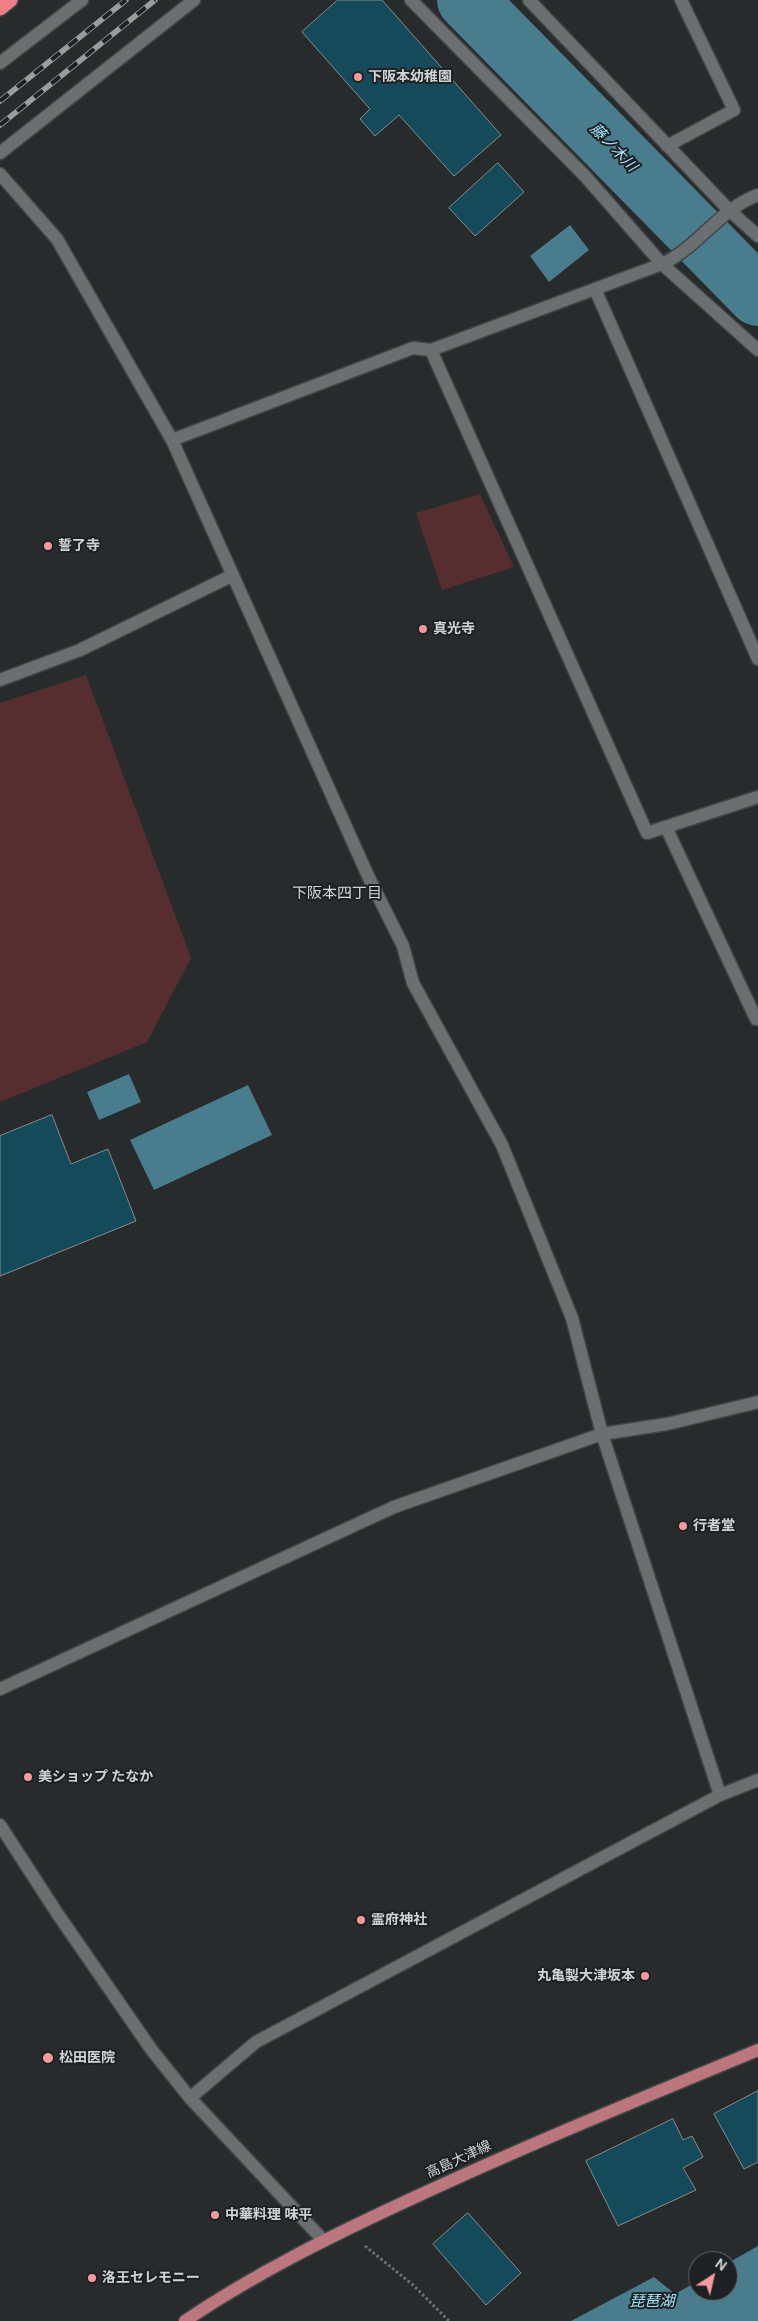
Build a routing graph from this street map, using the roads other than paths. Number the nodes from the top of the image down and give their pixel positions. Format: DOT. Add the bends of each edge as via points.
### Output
graph roads {
  1 [pos="10,0"];
  2 [pos="82,0"];
  3 [pos="194,0"];
  4 [pos="411,0"];
  5 [pos="529,0"];
  6 [pos="681,0"];
  7 [pos="0,8"];
  8 [pos="0,63"];
  9 [pos="667,146"];
  10 [pos="0,153"];
  11 [pos="0,174"];
  12 [pos="758,195"];
  13 [pos="724,214"];
  14 [pos="758,236"];
  15 [pos="662,264"];
  16 [pos="595,289"];
  17 [pos="431,350"];
  18 [pos="758,350"];
  19 [pos="172,440"];
  20 [pos="233,575"];
  21 [pos="758,659"];
  22 [pos="0,680"];
  23 [pos="758,796"];
  24 [pos="666,827"];
  25 [pos="758,1018"];
  26 [pos="758,1402"];
  27 [pos="602,1434"];
  28 [pos="0,1690"];
  29 [pos="758,1780"];
  30 [pos="720,1795"];
  31 [pos="0,1825"];
  32 [pos="758,2050"];
  33 [pos="190,2098"];
  34 [pos="324,2240"];
  35 [pos="185,2321"];
  1 -- 7 [label="highway"];
  2 -- 8 [label="street"];
  3 -- 10 [label="street"];
  4 -- 15 [label="street" via="585,176"];
  5 -- 9 [label="street"];
  6 -- 9 [label="street" via="734,110"];
  9 -- 13 [label="street"];
  11 -- 19 [label="street" via="57,239"];
  12 -- 13 [label="street"];
  13 -- 14 [label="street"];
  13 -- 15 [label="street" via="680,256"];
  15 -- 16 [label="street"];
  15 -- 18 [label="street"];
  16 -- 17 [label="street"];
  16 -- 21 [label="street"];
  17 -- 19 [label="street" via="413,348"];
  17 -- 24 [label="street" via="647,833"];
  19 -- 20 [label="street"];
  20 -- 22 [label="street" via="80,650"];
  20 -- 27 [label="street" via="369,878 403,946 413,982 502,1145 572,1318"];
  23 -- 24 [label="street"];
  24 -- 25 [label="street"];
  26 -- 27 [label="street" via="667,1424"];
  27 -- 28 [label="street" via="394,1507"];
  27 -- 30 [label="street"];
  29 -- 30 [label="street"];
  30 -- 33 [label="street" via="256,2042"];
  31 -- 33 [label="street" via="151,2049"];
  32 -- 34 [label="main road, 高島大津線" via="507,2154"];
  33 -- 34 [label="street"];
  34 -- 35 [label="main road, 高島大津線"];
}
